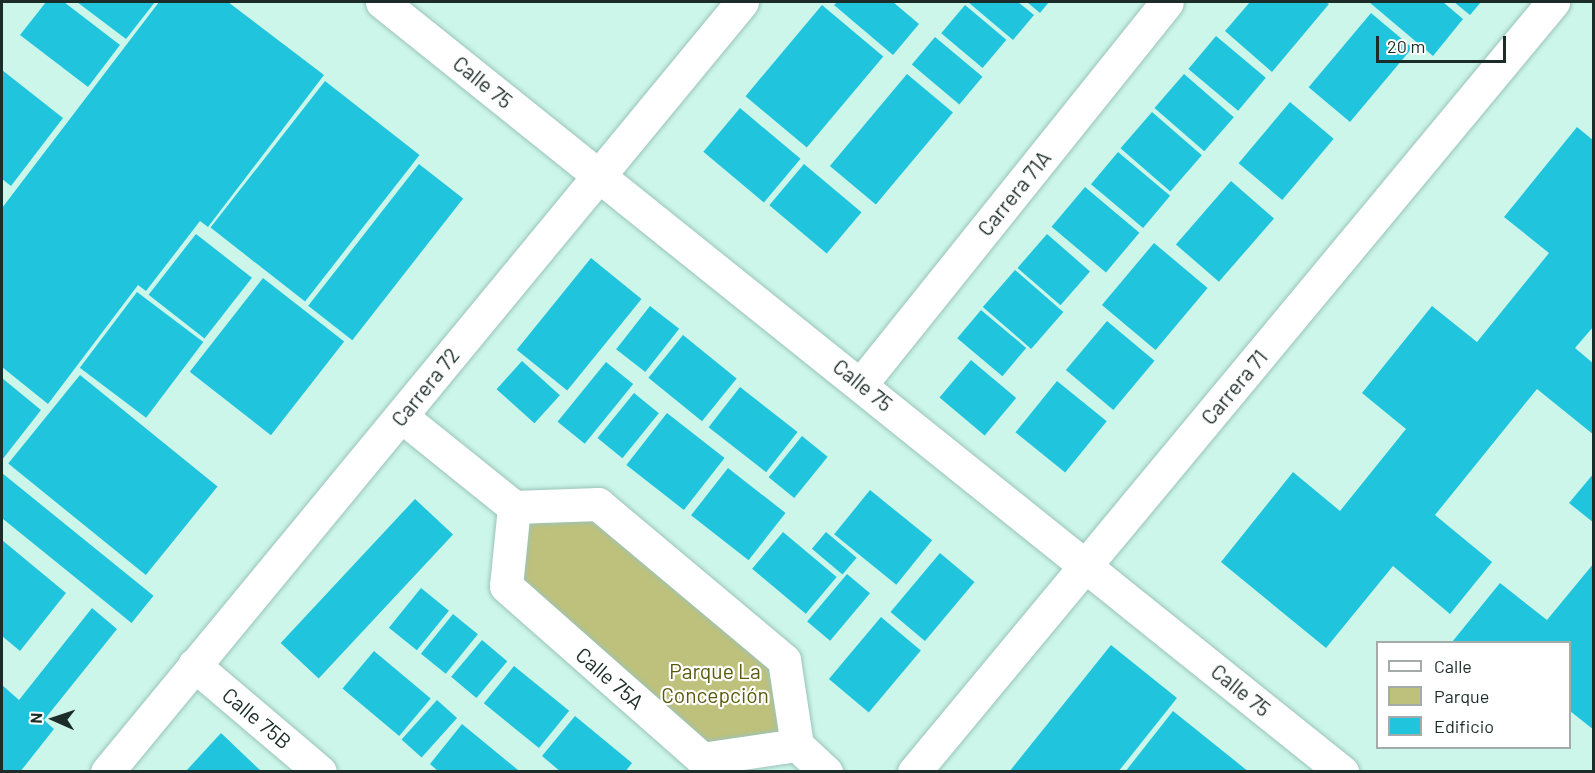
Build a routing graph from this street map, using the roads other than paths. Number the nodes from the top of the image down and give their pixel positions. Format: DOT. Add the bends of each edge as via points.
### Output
graph roads {
  1 [pos="382,2"];
  2 [pos="742,2"];
  3 [pos="1167,2"];
  4 [pos="1553,2"];
  5 [pos="599,175"];
  6 [pos="861,384"];
  7 [pos="401,416"];
  8 [pos="514,507"];
  9 [pos="1087,565"];
  10 [pos="194,665"];
  11 [pos="797,746"];
  12 [pos="107,771"];
  13 [pos="320,771"];
  14 [pos="826,771"];
  15 [pos="914,771"];
  16 [pos="1342,771"];
  1 -- 5 [label="street, Calle 75"];
  2 -- 5 [label="street, Carrera 72"];
  3 -- 6 [label="street, Carrera 71A"];
  4 -- 9 [label="street, Carrera 71"];
  5 -- 6 [label="street, Calle 75"];
  5 -- 7 [label="street, Carrera 72"];
  6 -- 9 [label="street, Calle 75"];
  7 -- 8 [label="street"];
  7 -- 10 [label="street, Carrera 72"];
  8 -- 11 [label="street" via="598,504 758,638 784,660"];
  8 -- 11 [label="street, Calle 75A" via="506,586 702,759"];
  9 -- 15 [label="street, Carrera 71"];
  9 -- 16 [label="street, Calle 75"];
  10 -- 12 [label="street, Carrera 72"];
  10 -- 13 [label="street, Calle 75B"];
  11 -- 14 [label="street"];
}
